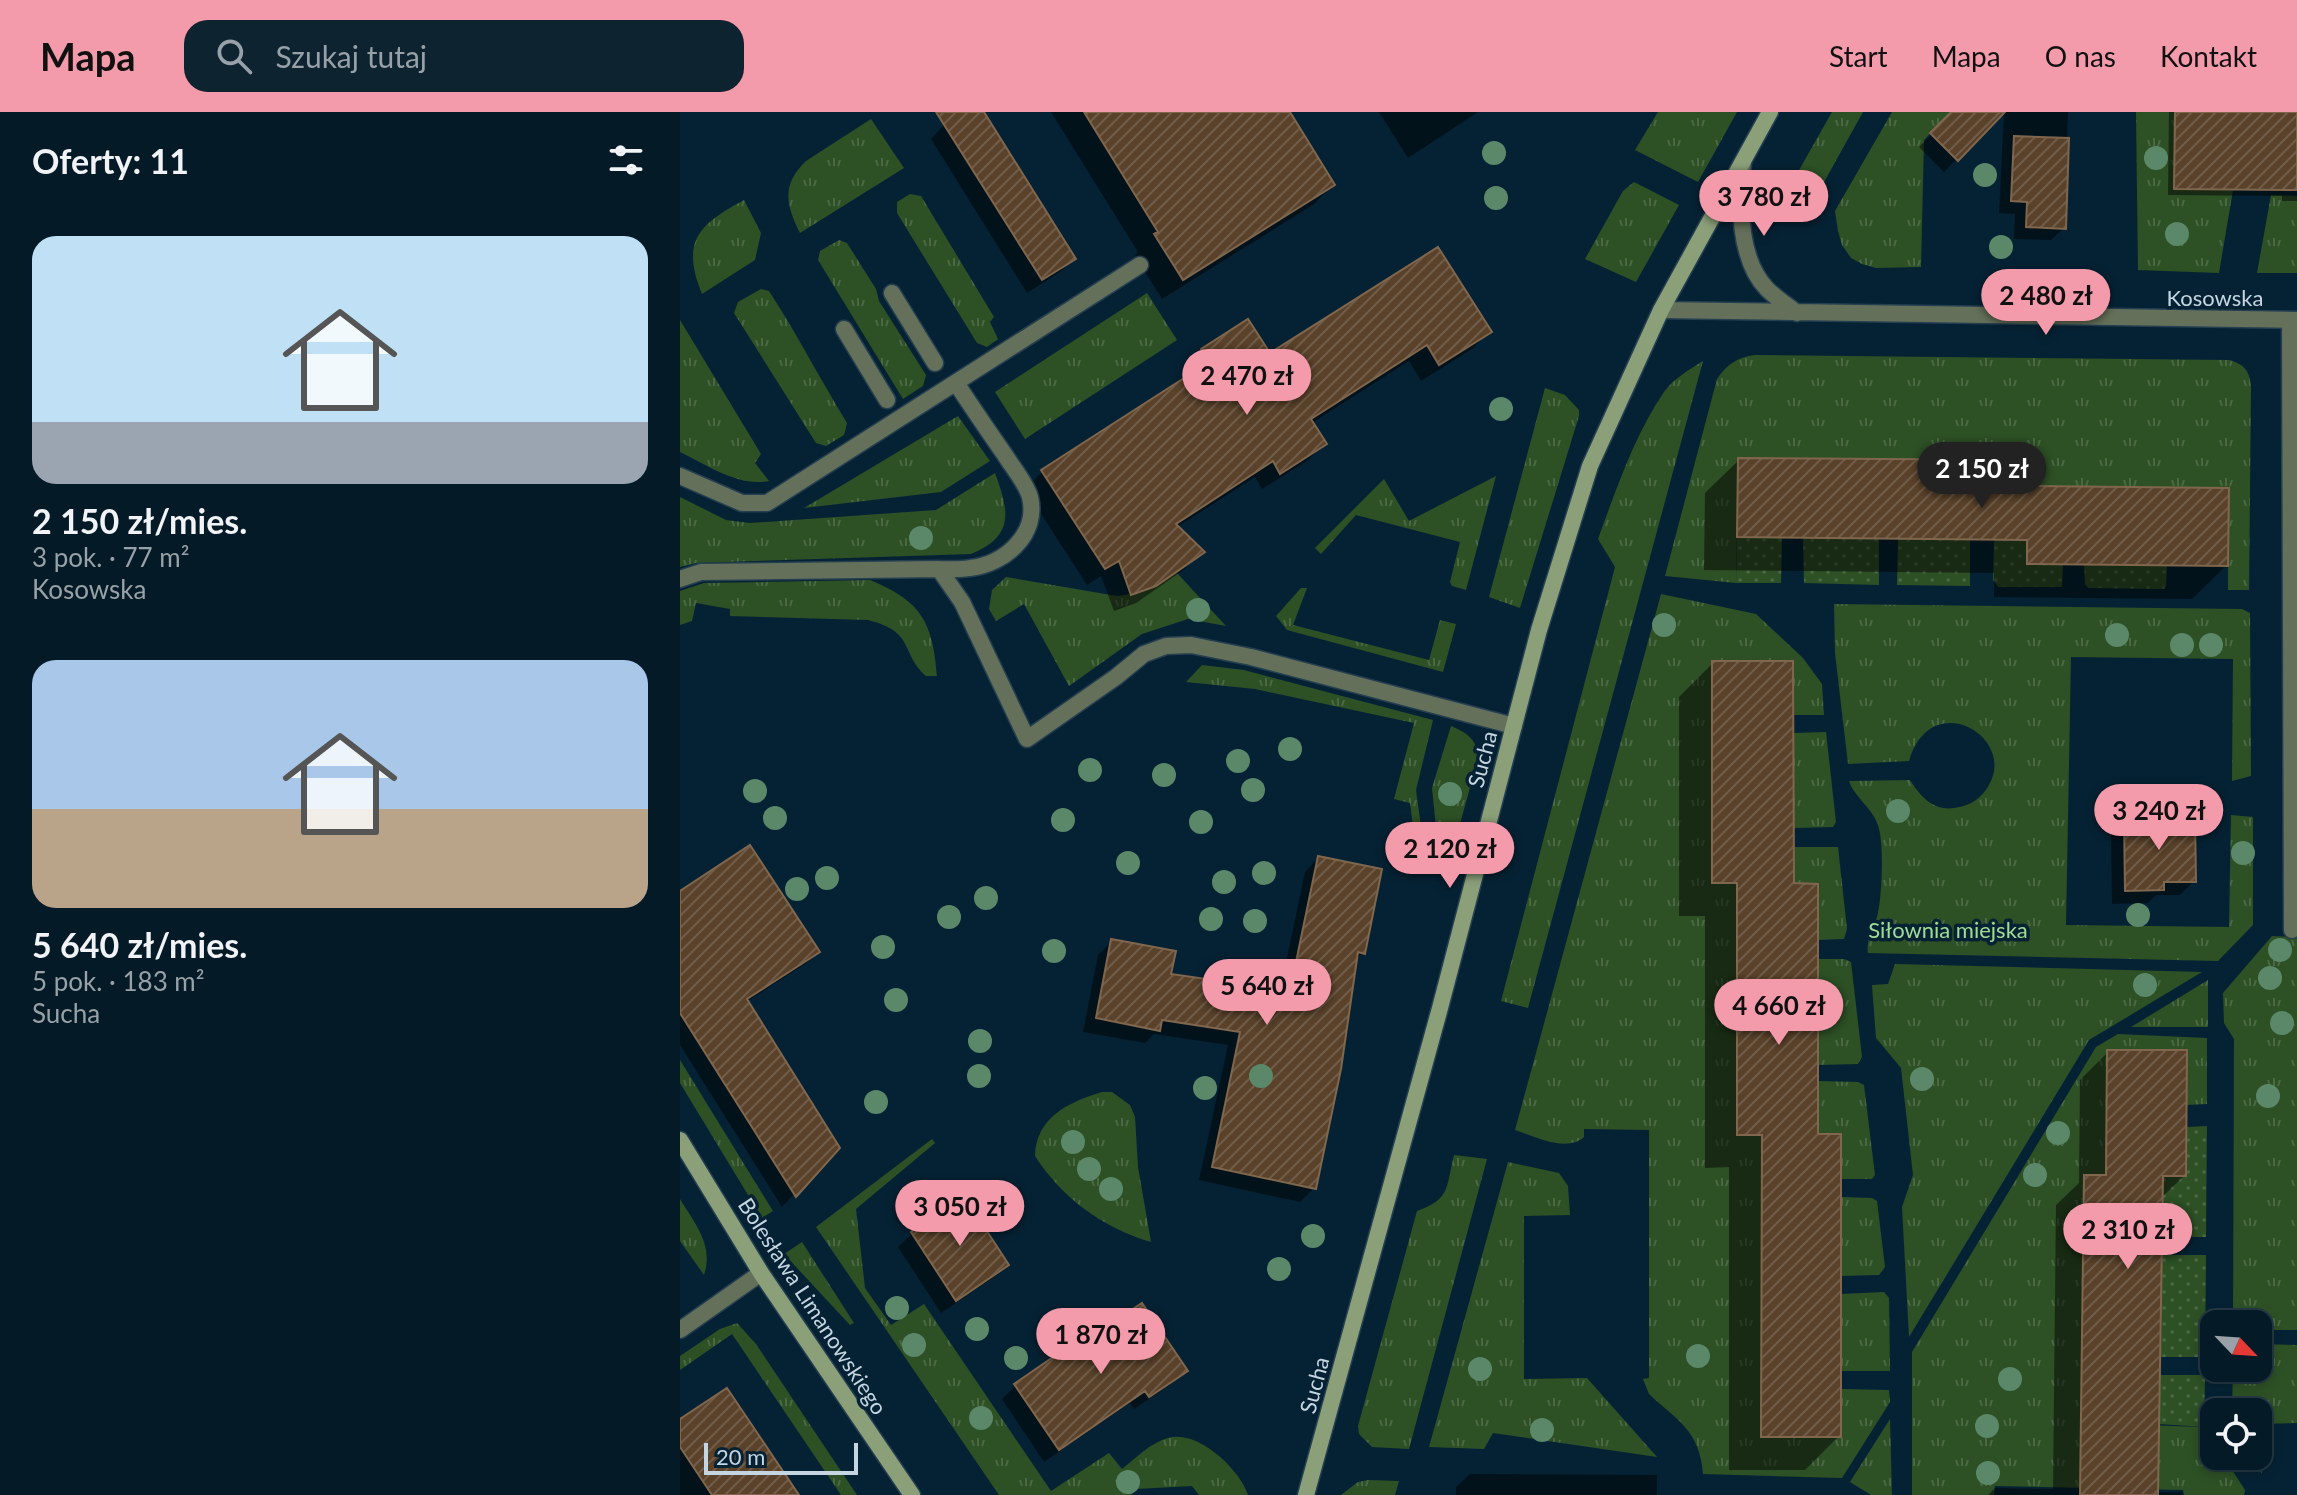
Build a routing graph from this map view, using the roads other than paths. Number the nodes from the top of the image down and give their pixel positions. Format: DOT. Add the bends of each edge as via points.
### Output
graph roads {
  1 [pos="1770,112"];
  2 [pos="1743,160"];
  3 [pos="1140,265"];
  4 [pos="892,293"];
  5 [pos="1661,310"];
  6 [pos="1797,313"];
  7 [pos="2294,320"];
  8 [pos="844,329"];
  9 [pos="935,363"];
  10 [pos="956,383"];
  11 [pos="887,400"];
  12 [pos="680,476"];
  13 [pos="939,569"];
  14 [pos="680,579"];
  15 [pos="1514,726"];
  16 [pos="2292,930"];
  17 [pos="680,1140"];
  18 [pos="761,1273"];
  19 [pos="680,1330"];
  20 [pos="912,1495"];
  21 [pos="1306,1495"];
  1 -- 2 [label="street, Sucha"];
  2 -- 5 [label="street, Sucha"];
  2 -- 6 [label="street" via="1744,241 1766,288"];
  3 -- 10 [label="street"];
  4 -- 9 [label="street"];
  5 -- 6 [label="street, Kosowska"];
  5 -- 15 [label="street, Sucha" via="1590,466"];
  6 -- 7 [label="street, Kosowska"];
  7 -- 16 [label="street"];
  8 -- 11 [label="street"];
  10 -- 12 [label="street" via="767,503 742,503"];
  10 -- 13 [label="street" via="1024,486 1032,516 1026,536 1013,549 986,564"];
  13 -- 14 [label="street" via="701,572"];
  13 -- 15 [label="street" via="962,602 1027,739 1144,654 1191,645"];
  15 -- 21 [label="street, Sucha"];
  17 -- 18 [label="street, Bolesława Limanowskiego"];
  18 -- 19 [label="street"];
  18 -- 20 [label="street, Bolesława Limanowskiego"];
}
